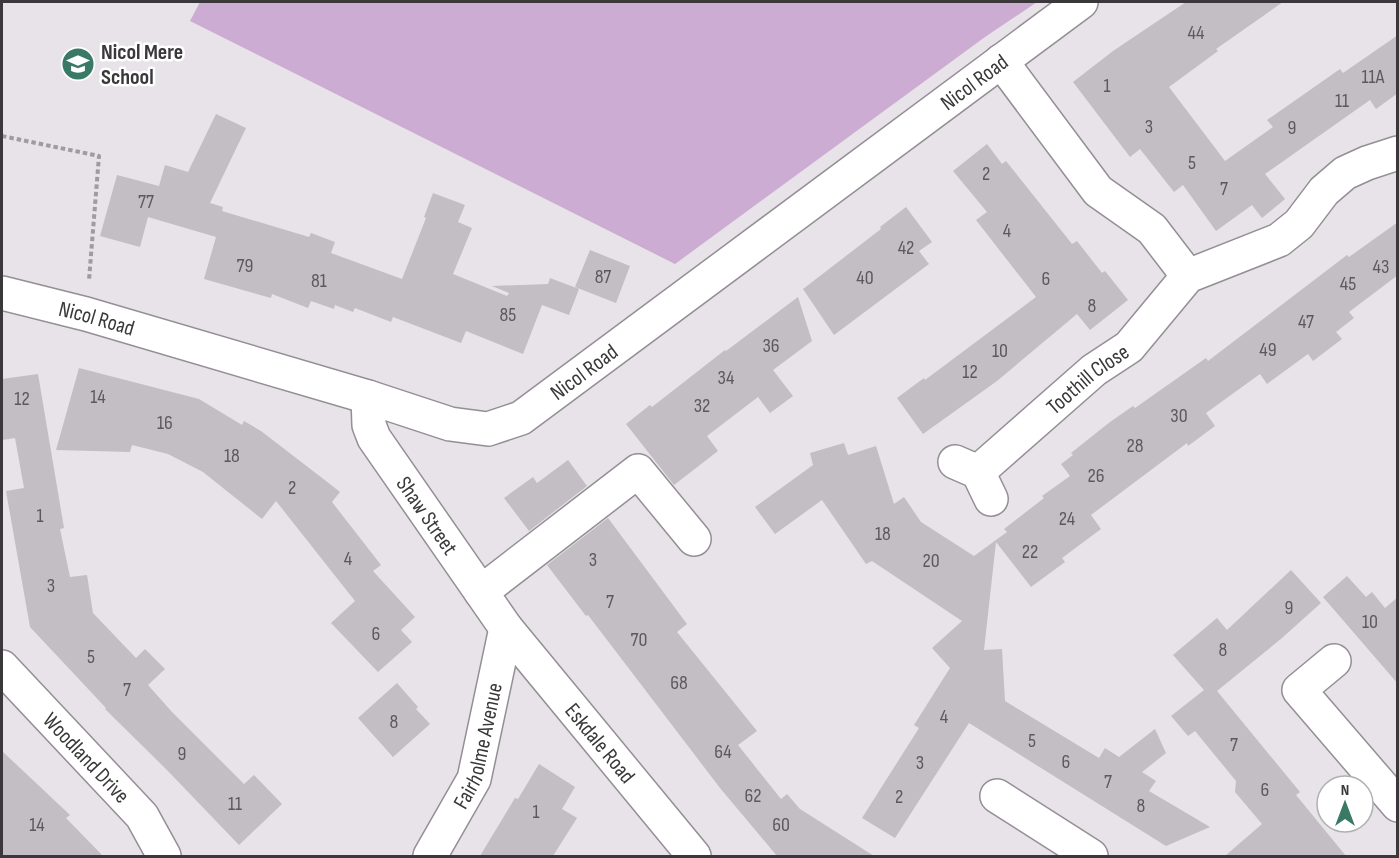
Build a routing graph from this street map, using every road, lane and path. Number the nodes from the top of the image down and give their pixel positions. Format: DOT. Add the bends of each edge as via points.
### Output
graph roads {
  1 [pos="1081,2"];
  2 [pos="1001,61"];
  3 [pos="2,136"];
  4 [pos="1398,153"];
  5 [pos="1188,276"];
  6 [pos="2,292"];
  7 [pos="86,314"];
  8 [pos="368,397"];
  9 [pos="975,478"];
  10 [pos="694,539"];
  11 [pos="481,592"];
  12 [pos="506,628"];
  13 [pos="1334,661"];
  14 [pos="2,668"];
  15 [pos="997,796"];
  16 [pos="1398,805"];
  17 [pos="1053,847"];
  18 [pos="164,856"];
  19 [pos="430,856"];
  20 [pos="694,856"];
  21 [pos="1091,856"];
  1 -- 2 [label="street, Nicol Road"];
  2 -- 5 [label="street" via="1098,191 1152,229"];
  2 -- 8 [label="street, Nicol Road" via="521,418 488,429 450,424"];
  3 -- 7 [label="path" via="99,156"];
  4 -- 5 [label="street, Toothill Close" via="1344,173 1324,191 1299,224 1279,240"];
  5 -- 9 [label="street, Toothill Close" via="1129,347 1094,370"];
  6 -- 7 [label="street, Nicol Road"];
  7 -- 8 [label="street, Nicol Road"];
  8 -- 11 [label="street, Shaw Street" via="367,415 374,438"];
  10 -- 11 [label="street" via="638,471"];
  11 -- 12 [label="street, Shaw Street"];
  12 -- 19 [label="street, Fairholme Avenue" via="474,779"];
  12 -- 20 [label="street, Eskdale Road"];
  13 -- 16 [label="street" via="1299,690"];
  14 -- 18 [label="street, Woodland Drive" via="142,816"];
  15 -- 17 [label="street"];
  17 -- 21 [label="street"];
}
